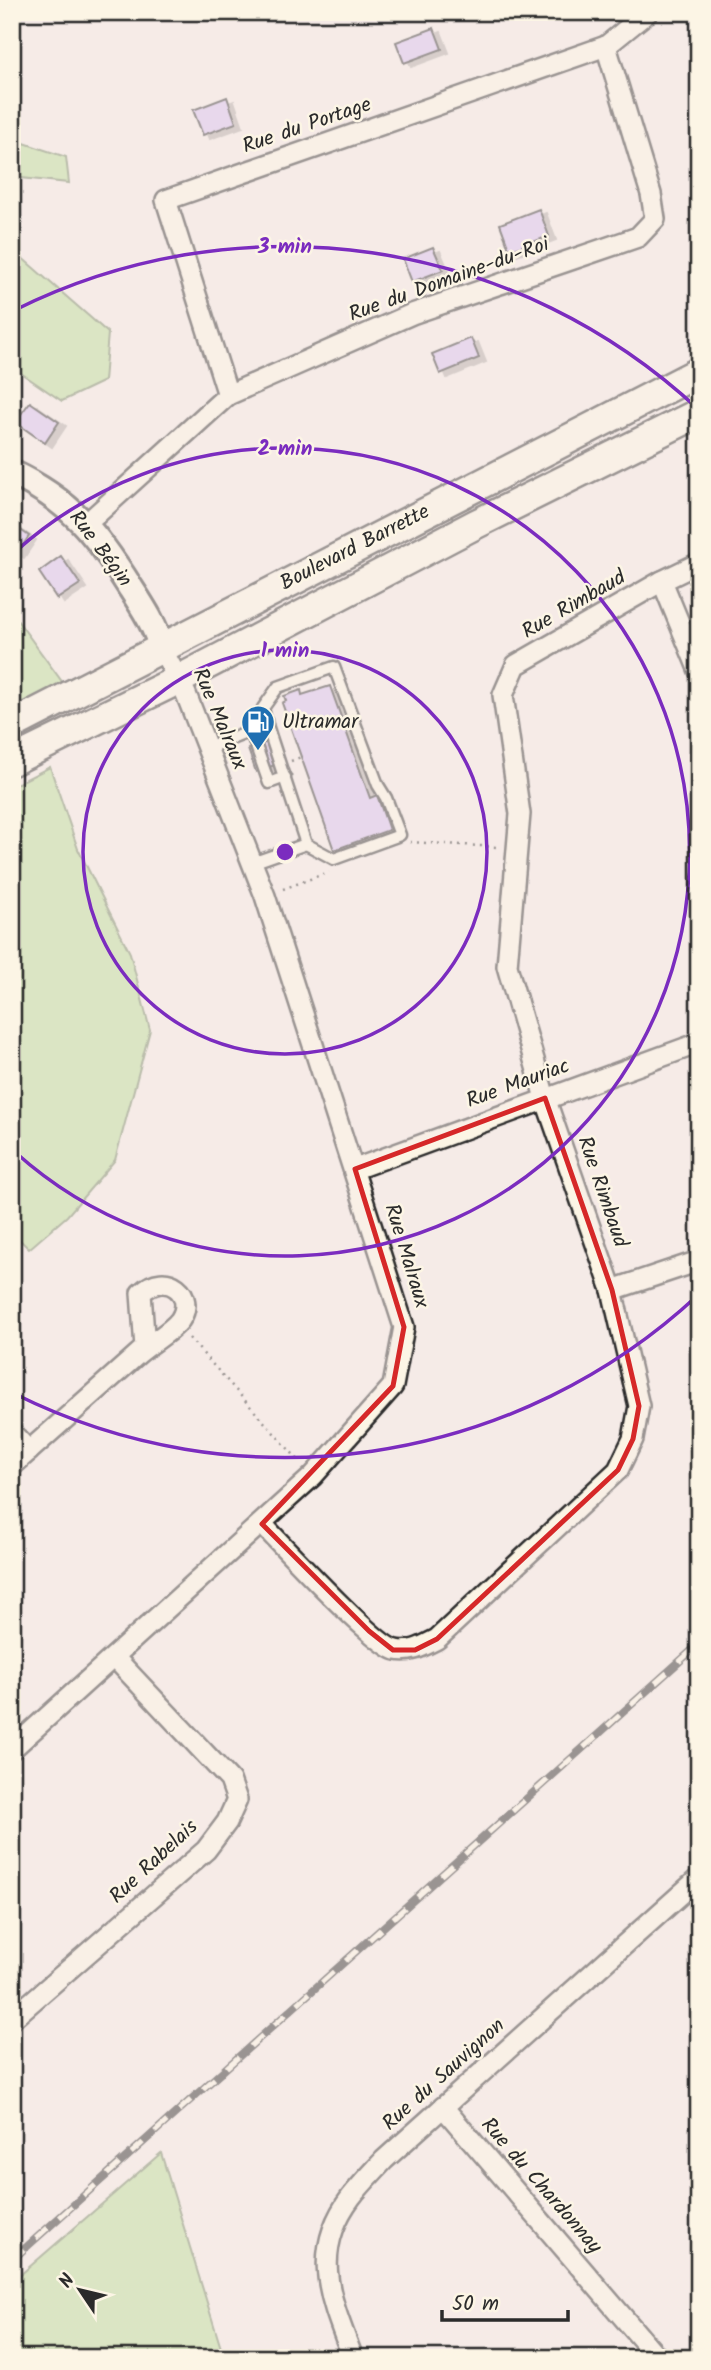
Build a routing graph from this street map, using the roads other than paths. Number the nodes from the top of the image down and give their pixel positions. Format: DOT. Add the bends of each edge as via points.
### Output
graph roads {
  1 [pos="648,12"];
  2 [pos="606,46"];
  3 [pos="699,372"];
  4 [pos="228,395"];
  5 [pos="699,413"];
  6 [pos="12,473"];
  7 [pos="86,524"];
  8 [pos="699,563"];
  9 [pos="662,581"];
  10 [pos="162,649"];
  11 [pos="699,671"];
  12 [pos="180,679"];
  13 [pos="12,725"];
  14 [pos="267,725"];
  15 [pos="251,732"];
  16 [pos="208,748"];
  17 [pos="12,761"];
  18 [pos="285,778"];
  19 [pos="306,844"];
  20 [pos="252,863"];
  21 [pos="699,1042"];
  22 [pos="545,1098"];
  23 [pos="355,1169"];
  24 [pos="699,1261"];
  25 [pos="612,1290"];
  26 [pos="145,1348"];
  27 [pos="12,1433"];
  28 [pos="29,1451"];
  29 [pos="12,1466"];
  30 [pos="262,1524"];
  31 [pos="114,1657"];
  32 [pos="12,1749"];
  33 [pos="699,1878"];
  34 [pos="12,2019"];
  35 [pos="443,2107"];
  36 [pos="354,2358"];
  37 [pos="658,2358"];
  1 -- 2 [label="street, Rue du Portage"];
  2 -- 4 [label="street, Rue du Domaine-du-Roi" via="653,207 655,219 638,237 412,314"];
  2 -- 4 [label="street, Rue du Portage" via="166,200"];
  3 -- 10 [label="main road, Boulevard Barrette"];
  4 -- 7 [label="street, Rue du Domaine-du-Roi"];
  5 -- 12 [label="main road, Boulevard Barrette"];
  6 -- 7 [label="street, Rue Bégin" via="68,506"];
  7 -- 10 [label="street, Rue Bégin" via="155,627"];
  8 -- 9 [label="street, Rue Rimbaud"];
  9 -- 11 [label="street"];
  9 -- 22 [label="street, Rue Rimbaud" via="516,664 503,695 520,814 508,966"];
  10 -- 12 [label="street, Rue Malraux"];
  10 -- 13 [label="main road, Boulevard Barrette"];
  12 -- 16 [label="street, Rue Malraux"];
  12 -- 17 [label="main road, Boulevard Barrette"];
  14 -- 15 [label="lane"];
  14 -- 18 [label="lane"];
  14 -- 19 [label="lane" via="263,708 278,687 334,667 400,835 334,859"];
  15 -- 16 [label="lane"];
  15 -- 18 [label="lane" via="269,783"];
  16 -- 20 [label="street, Rue Malraux"];
  18 -- 19 [label="lane"];
  19 -- 20 [label="lane"];
  20 -- 23 [label="street, Rue Malraux"];
  21 -- 22 [label="street, Rue Mauriac"];
  22 -- 23 [label="street, Rue Mauriac"];
  22 -- 25 [label="street, Rue Rimbaud"];
  23 -- 30 [label="street, Rue Malraux" via="404,1327 393,1385 313,1476"];
  24 -- 25 [label="street"];
  25 -- 30 [label="street, Rue Rimbaud" via="639,1406 633,1439 618,1471 437,1639 415,1650 393,1650"];
  26 -- 26 [label="street" via="182,1317 182,1294 174,1285 151,1283 141,1293"];
  26 -- 28 [label="street"];
  27 -- 28 [label="street"];
  28 -- 29 [label="street"];
  30 -- 31 [label="street, Rue Malraux"];
  31 -- 32 [label="street, Rue Malraux"];
  31 -- 34 [label="street, Rue Rabelais" via="230,1780 237,1800 206,1850"];
  33 -- 35 [label="street, Rue du Sauvignon"];
  35 -- 36 [label="street, Rue du Sauvignon" via="350,2198 334,2230 327,2282"];
  35 -- 37 [label="street, Rue du Chardonnay"];
}
